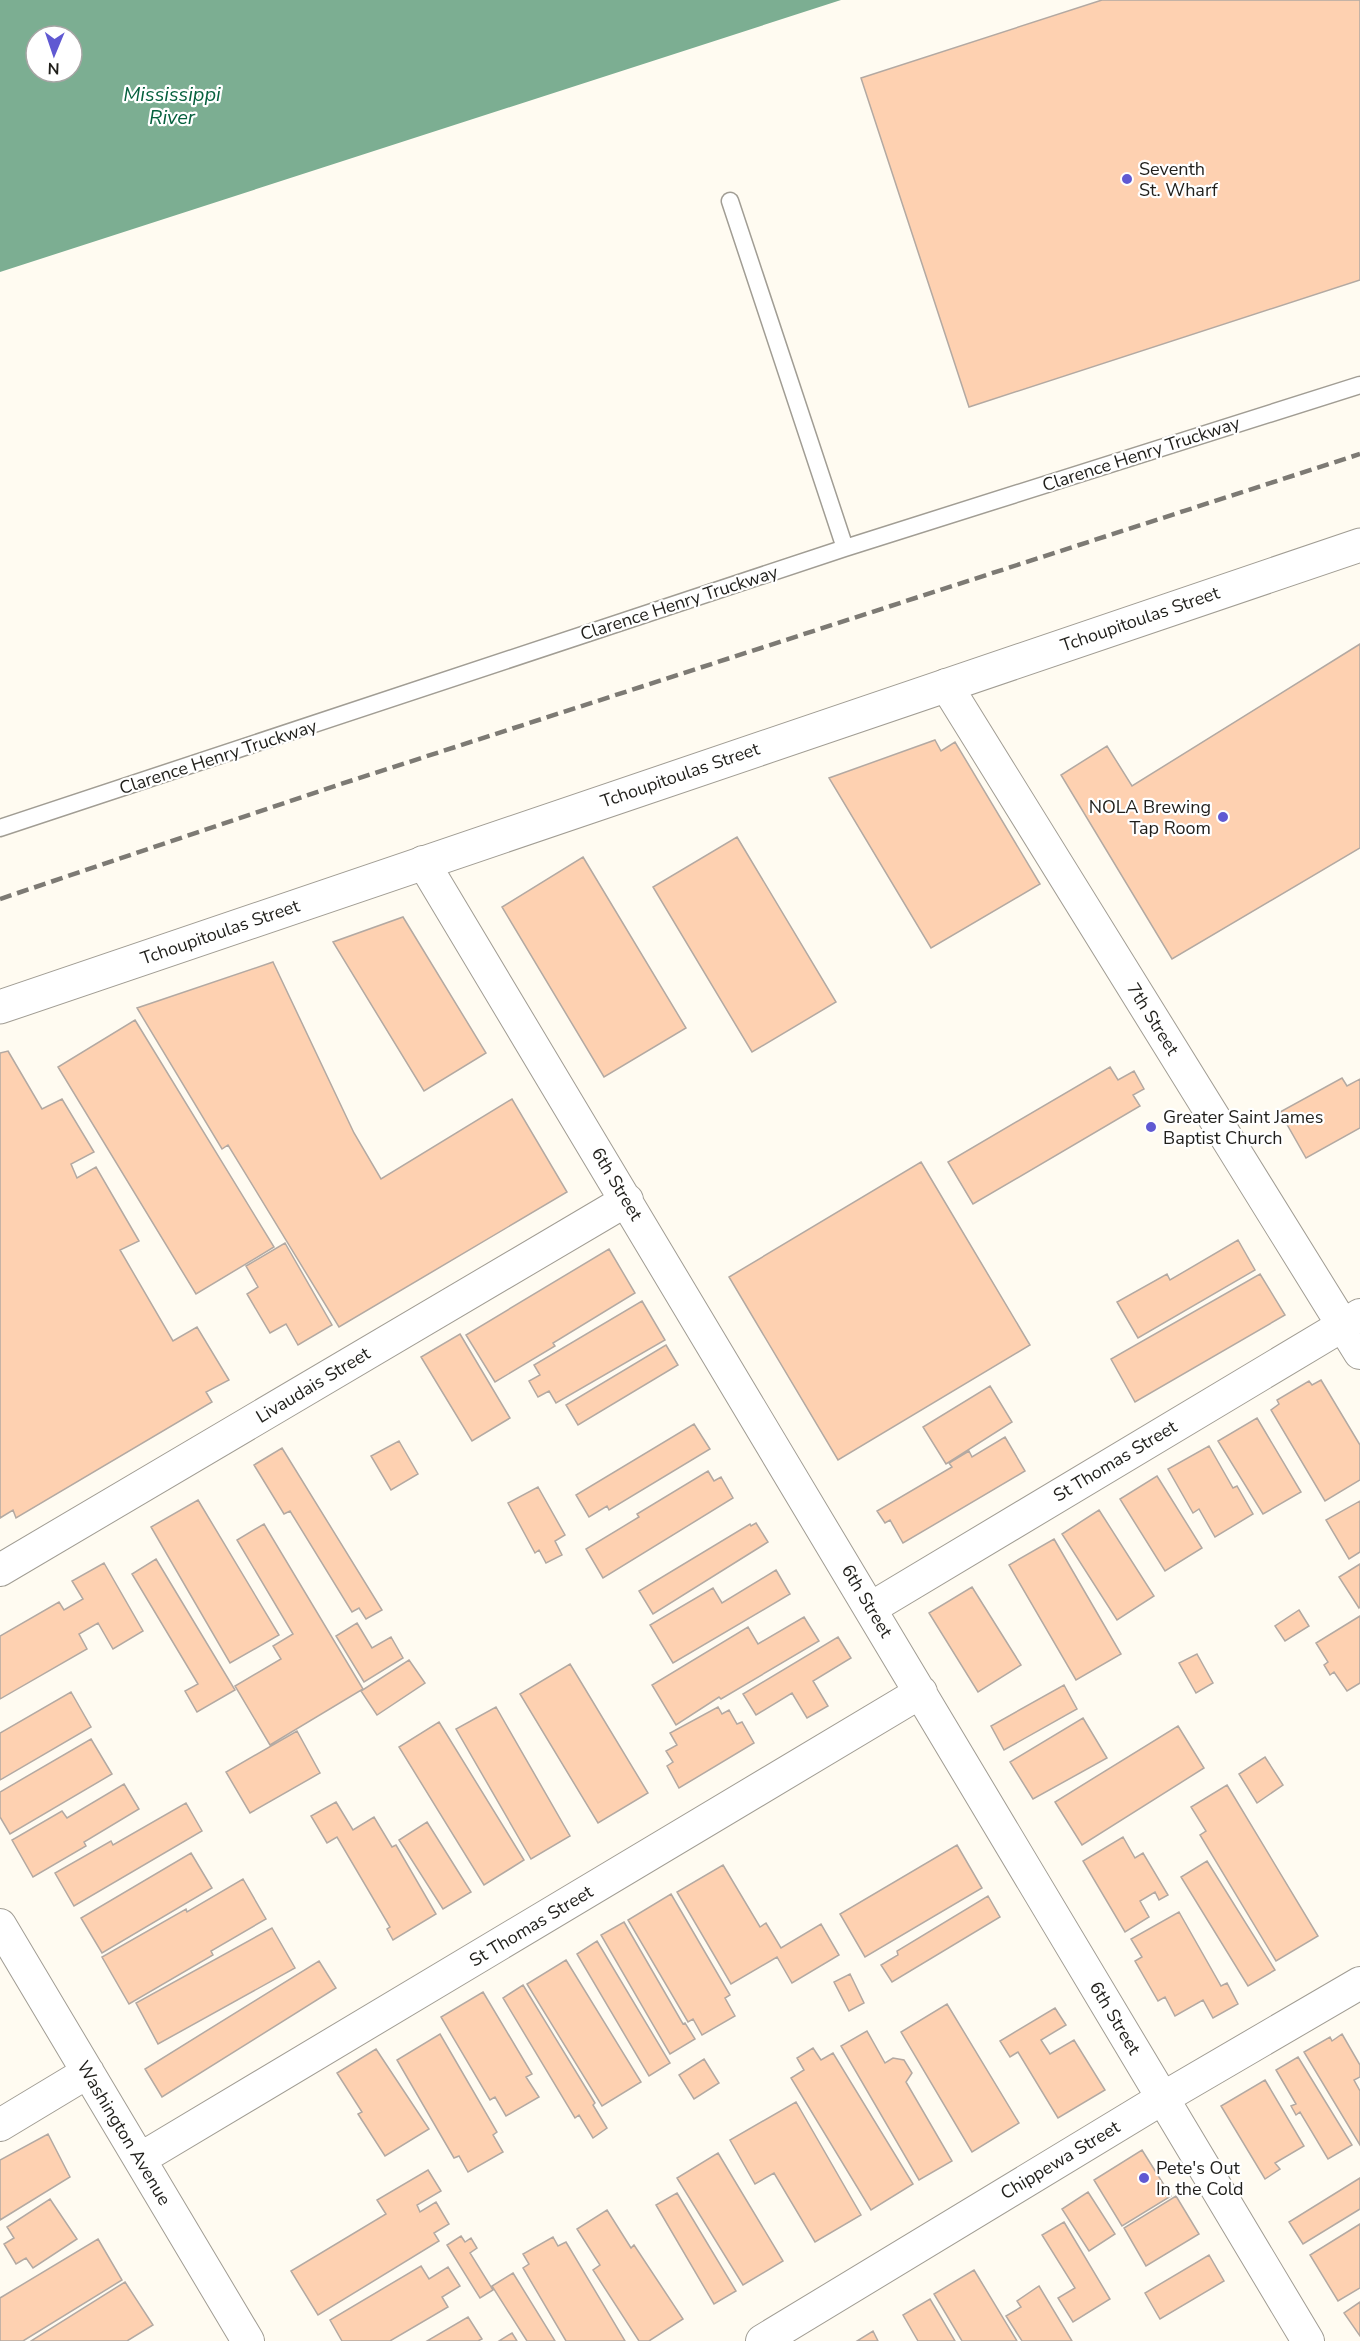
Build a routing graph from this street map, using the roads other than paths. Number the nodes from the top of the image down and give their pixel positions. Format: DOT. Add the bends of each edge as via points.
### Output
graph roads {
  1 [pos="730,201"];
  2 [pos="1360,385"];
  3 [pos="1360,545"];
  4 [pos="845,548"];
  5 [pos="946,685"];
  6 [pos="0,828"];
  7 [pos="423,862"];
  8 [pos="0,1007"];
  9 [pos="627,1200"];
  10 [pos="1351,1320"];
  11 [pos="1360,1353"];
  12 [pos="0,1570"];
  13 [pos="871,1608"];
  14 [pos="921,1692"];
  15 [pos="0,1925"];
  16 [pos="1360,1983"];
  17 [pos="88,2072"];
  18 [pos="1163,2098"];
  19 [pos="0,2125"];
  20 [pos="140,2159"];
  21 [pos="248,2341"];
  22 [pos="762,2341"];
  23 [pos="1308,2341"];
  1 -- 4 [label="lane"];
  2 -- 4 [label="lane, Clarence Henry Truckway"];
  3 -- 5 [label="street, Tchoupitoulas Street"];
  4 -- 6 [label="lane, Clarence Henry Truckway"];
  5 -- 7 [label="street, Tchoupitoulas Street"];
  5 -- 10 [label="street, 7th Street"];
  7 -- 8 [label="street, Tchoupitoulas Street"];
  7 -- 9 [label="street, 6th Street"];
  9 -- 12 [label="street, Livaudais Street"];
  9 -- 13 [label="street, 6th Street"];
  10 -- 11 [label="street, 7th Street"];
  10 -- 13 [label="street, St Thomas Street"];
  13 -- 14 [label="street, 6th Street"];
  14 -- 18 [label="street, 6th Street"];
  14 -- 20 [label="street, St Thomas Street"];
  15 -- 17 [label="street, Washington Avenue"];
  16 -- 18 [label="street, Chippewa Street"];
  17 -- 19 [label="street"];
  17 -- 20 [label="street, Washington Avenue"];
  18 -- 22 [label="street, Chippewa Street"];
  18 -- 23 [label="street, 6th Street"];
  20 -- 21 [label="street, Washington Avenue"];
}
